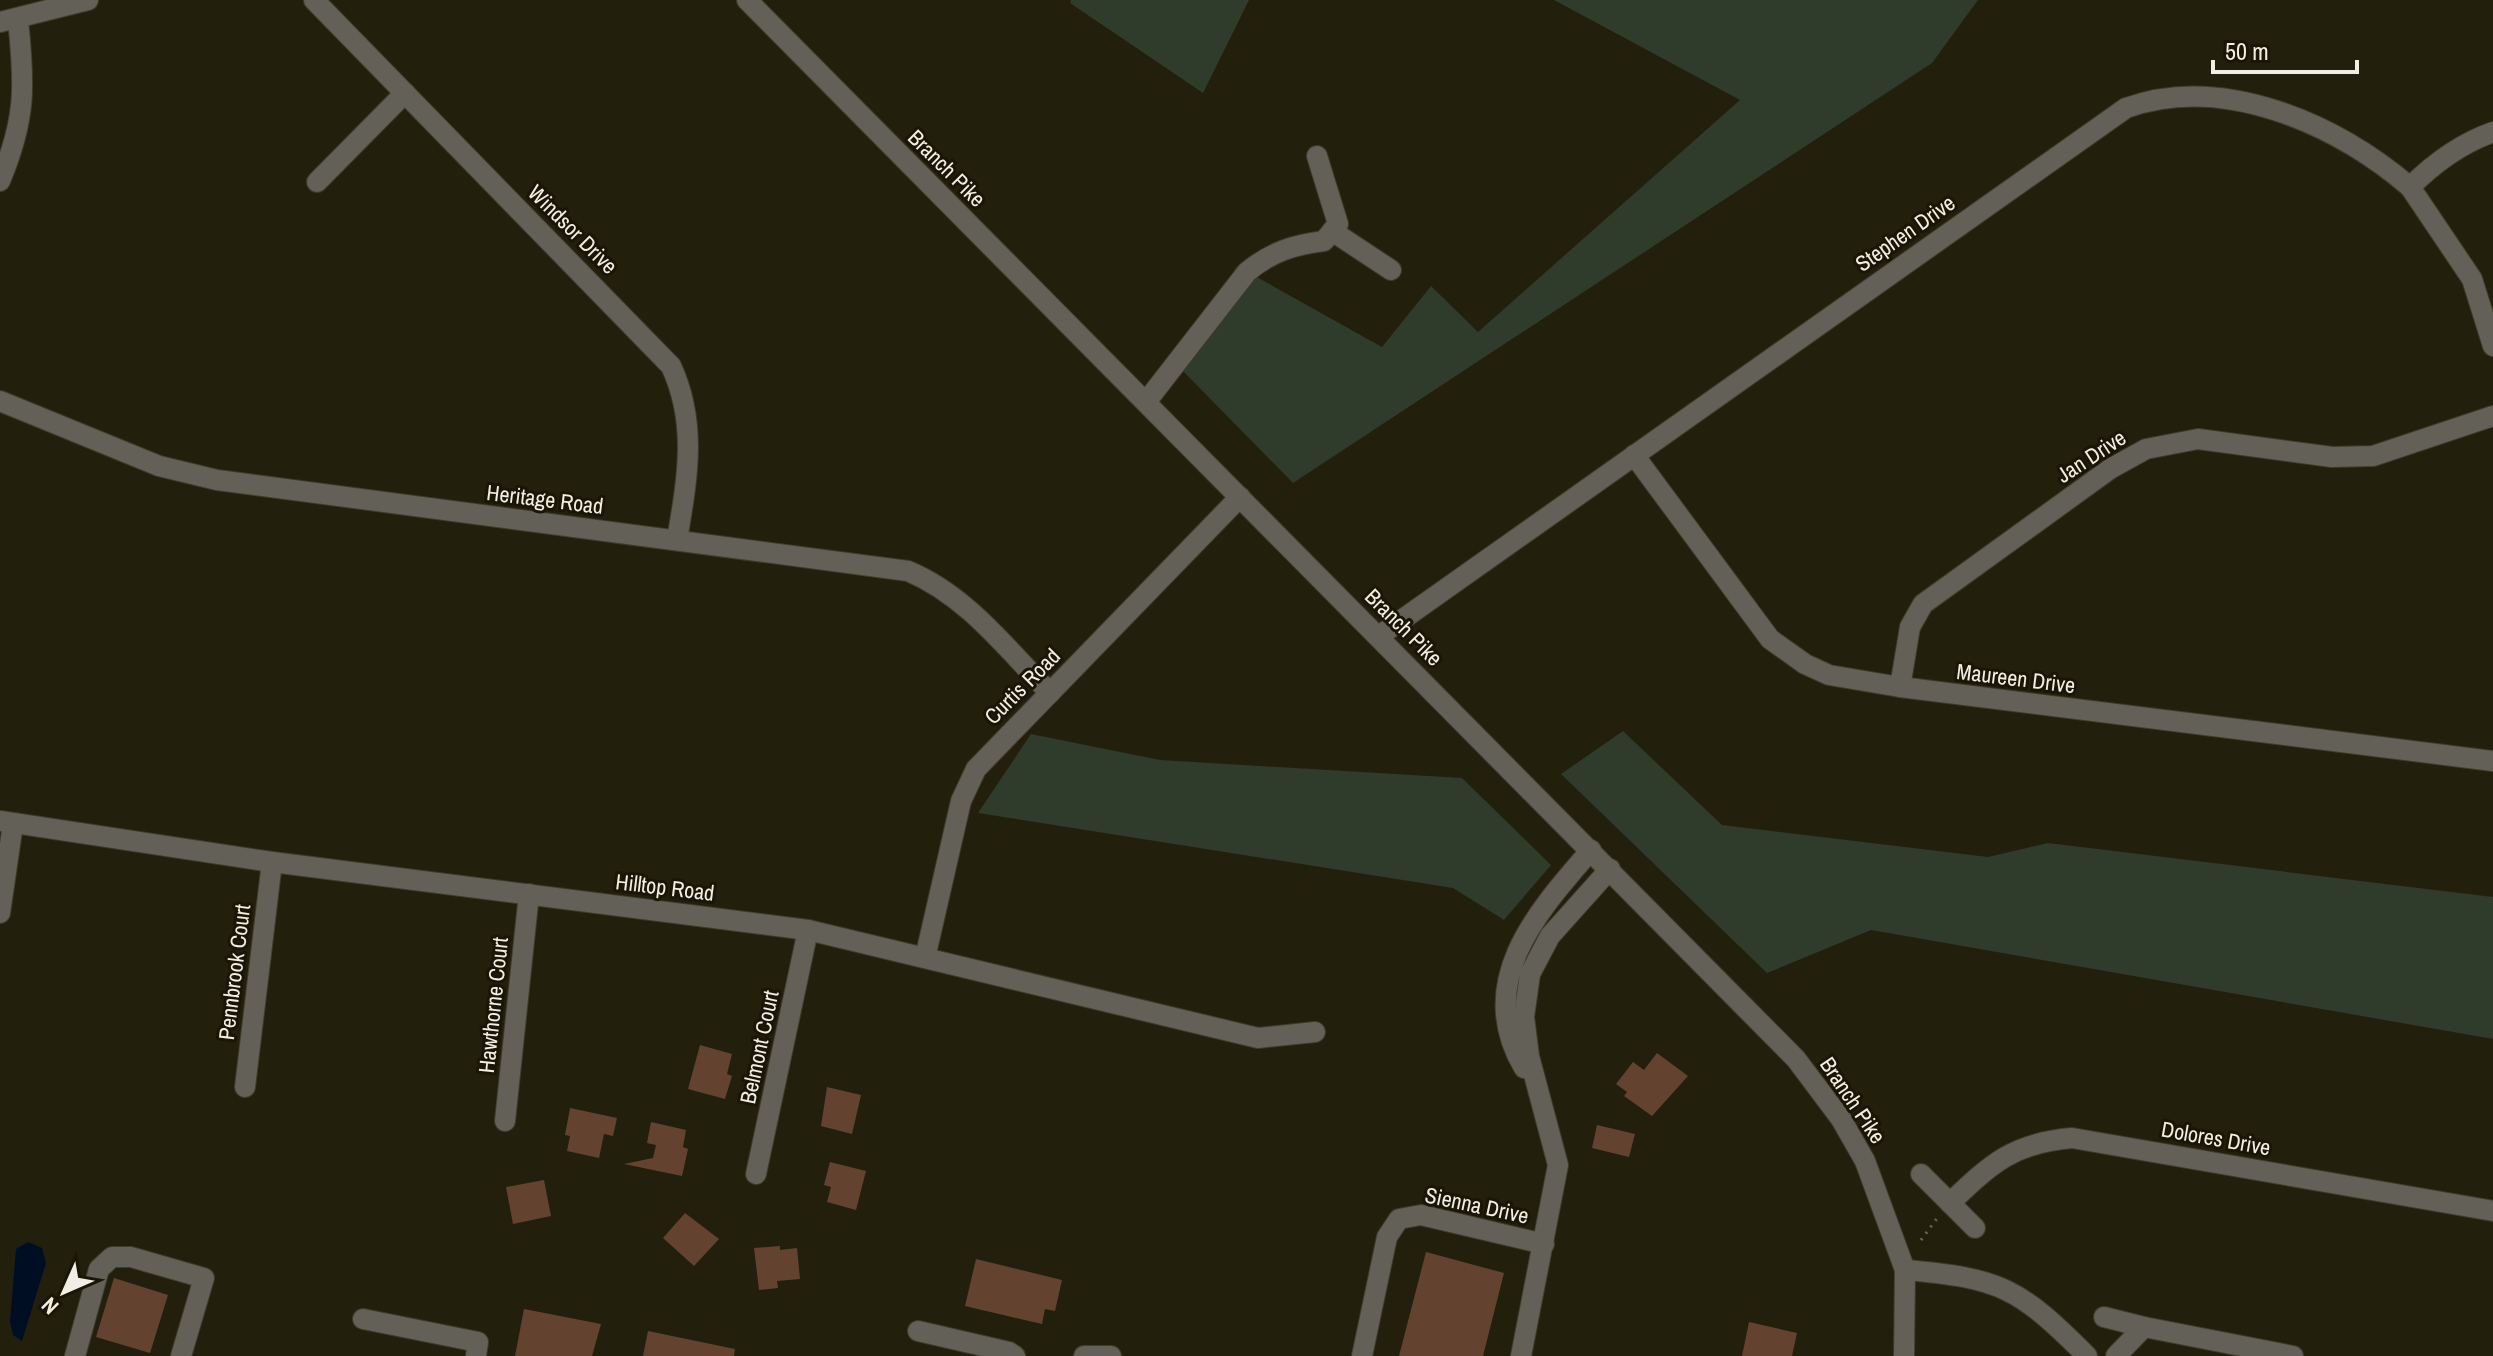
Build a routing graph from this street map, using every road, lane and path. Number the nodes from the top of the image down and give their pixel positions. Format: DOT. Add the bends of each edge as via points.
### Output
graph roads {
  1 [pos="88,0"];
  2 [pos="314,0"];
  3 [pos="747,0"];
  4 [pos="9,21"];
  5 [pos="405,93"];
  6 [pos="2493,132"];
  7 [pos="1317,156"];
  8 [pos="0,181"];
  9 [pos="317,182"];
  10 [pos="2410,187"];
  11 [pos="1332,231"];
  12 [pos="1391,270"];
  13 [pos="2493,346"];
  14 [pos="0,401"];
  15 [pos="1146,402"];
  16 [pos="2493,416"];
  17 [pos="1634,455"];
  18 [pos="1240,497"];
  19 [pos="677,540"];
  20 [pos="1379,636"];
  21 [pos="1900,687"];
  22 [pos="1050,693"];
  23 [pos="2493,761"];
  24 [pos="6,822"];
  25 [pos="1591,850"];
  26 [pos="272,862"];
  27 [pos="1610,869"];
  28 [pos="529,894"];
  29 [pos="0,913"];
  30 [pos="808,930"];
  31 [pos="925,958"];
  32 [pos="1315,1032"];
  33 [pos="245,1087"];
  34 [pos="1536,1088"];
  35 [pos="505,1121"];
  36 [pos="756,1174"];
  37 [pos="1921,1174"];
  38 [pos="1947,1206"];
  39 [pos="2493,1211"];
  40 [pos="1975,1228"];
  41 [pos="1921,1240"];
  42 [pos="1544,1244"];
  43 [pos="1905,1270"];
  44 [pos="2104,1317"];
  45 [pos="363,1319"];
  46 [pos="2144,1327"];
  47 [pos="918,1331"];
  48 [pos="2198,1346"];
  49 [pos="2265,1352"];
  50 [pos="75,1356"];
  51 [pos="181,1356"];
  52 [pos="476,1356"];
  53 [pos="1015,1356"];
  54 [pos="1084,1356"];
  55 [pos="1111,1356"];
  56 [pos="1362,1356"];
  57 [pos="1521,1356"];
  58 [pos="1904,1356"];
  59 [pos="2087,1356"];
  60 [pos="2116,1356"];
  61 [pos="2293,1356"];
  1 -- 4 [label="street"];
  2 -- 5 [label="street, Windsor Drive"];
  3 -- 15 [label="street, Branch Pike"];
  4 -- 8 [label="street" via="25,80 18,137"];
  5 -- 9 [label="street"];
  5 -- 19 [label="street, Windsor Drive" via="671,366 690,422"];
  6 -- 10 [label="street" via="2426,171"];
  7 -- 11 [label="street" via="1338,224"];
  10 -- 13 [label="street, Stephen Drive" via="2472,279"];
  10 -- 17 [label="street, Stephen Drive" via="2366,153 2306,122 2207,96 2150,99 2082,137"];
  11 -- 12 [label="street"];
  11 -- 15 [label="street" via="1324,241 1290,245 1247,272"];
  14 -- 19 [label="street, Heritage Road" via="159,466 217,480"];
  15 -- 18 [label="street, Branch Pike"];
  16 -- 21 [label="street, Jan Drive" via="2373,456 2332,457 2198,439 2146,449 2110,469 1923,604 1910,627"];
  17 -- 20 [label="street, Stephen Drive"];
  17 -- 21 [label="street, Maureen Drive" via="1770,639 1829,675"];
  18 -- 20 [label="street, Branch Pike"];
  18 -- 22 [label="street, Curtis Road"];
  19 -- 22 [label="street, Heritage Road" via="890,567 933,581"];
  20 -- 25 [label="street, Branch Pike"];
  21 -- 23 [label="street, Maureen Drive"];
  22 -- 31 [label="street, Curtis Road" via="986,755 967,785"];
  24 -- 26 [label="street, Hilltop Road"];
  24 -- 29 [label="street"];
  25 -- 27 [label="street, Branch Pike"];
  25 -- 34 [label="street, Sienna Drive" via="1532,921 1509,976 1510,1032"];
  26 -- 28 [label="street, Hilltop Road"];
  26 -- 33 [label="street, Pennbrook Court"];
  27 -- 34 [label="street, Sienna Drive" via="1550,936 1530,974 1524,1017"];
  27 -- 43 [label="street, Branch Pike" via="1817,1086 1865,1161"];
  28 -- 30 [label="street, Hilltop Road"];
  28 -- 35 [label="street, Hawthorne Court"];
  30 -- 31 [label="street, Hilltop Road"];
  30 -- 36 [label="street, Belmont Court"];
  31 -- 32 [label="street, Hilltop Road" via="1258,1038"];
  34 -- 42 [label="street, Sienna Drive" via="1558,1165"];
  37 -- 38 [label="street"];
  38 -- 39 [label="street, Dolores Drive" via="2008,1152 2038,1141 2072,1138"];
  38 -- 40 [label="street"];
  38 -- 41 [label="path"];
  42 -- 56 [label="street, Sienna Drive" via="1421,1215 1399,1219 1387,1237"];
  42 -- 57 [label="street, Sienna Drive"];
  43 -- 58 [label="street, Branch Pike"];
  43 -- 59 [label="street" via="1957,1274 2020,1295"];
  44 -- 46 [label="street"];
  45 -- 52 [label="street" via="478,1342"];
  46 -- 48 [label="street"];
  46 -- 60 [label="street"];
  47 -- 53 [label="street"];
  48 -- 49 [label="street"];
  49 -- 61 [label="street"];
  50 -- 51 [label="street" via="99,1269 112,1257 131,1257 204,1278"];
  54 -- 55 [label="street"];
}
